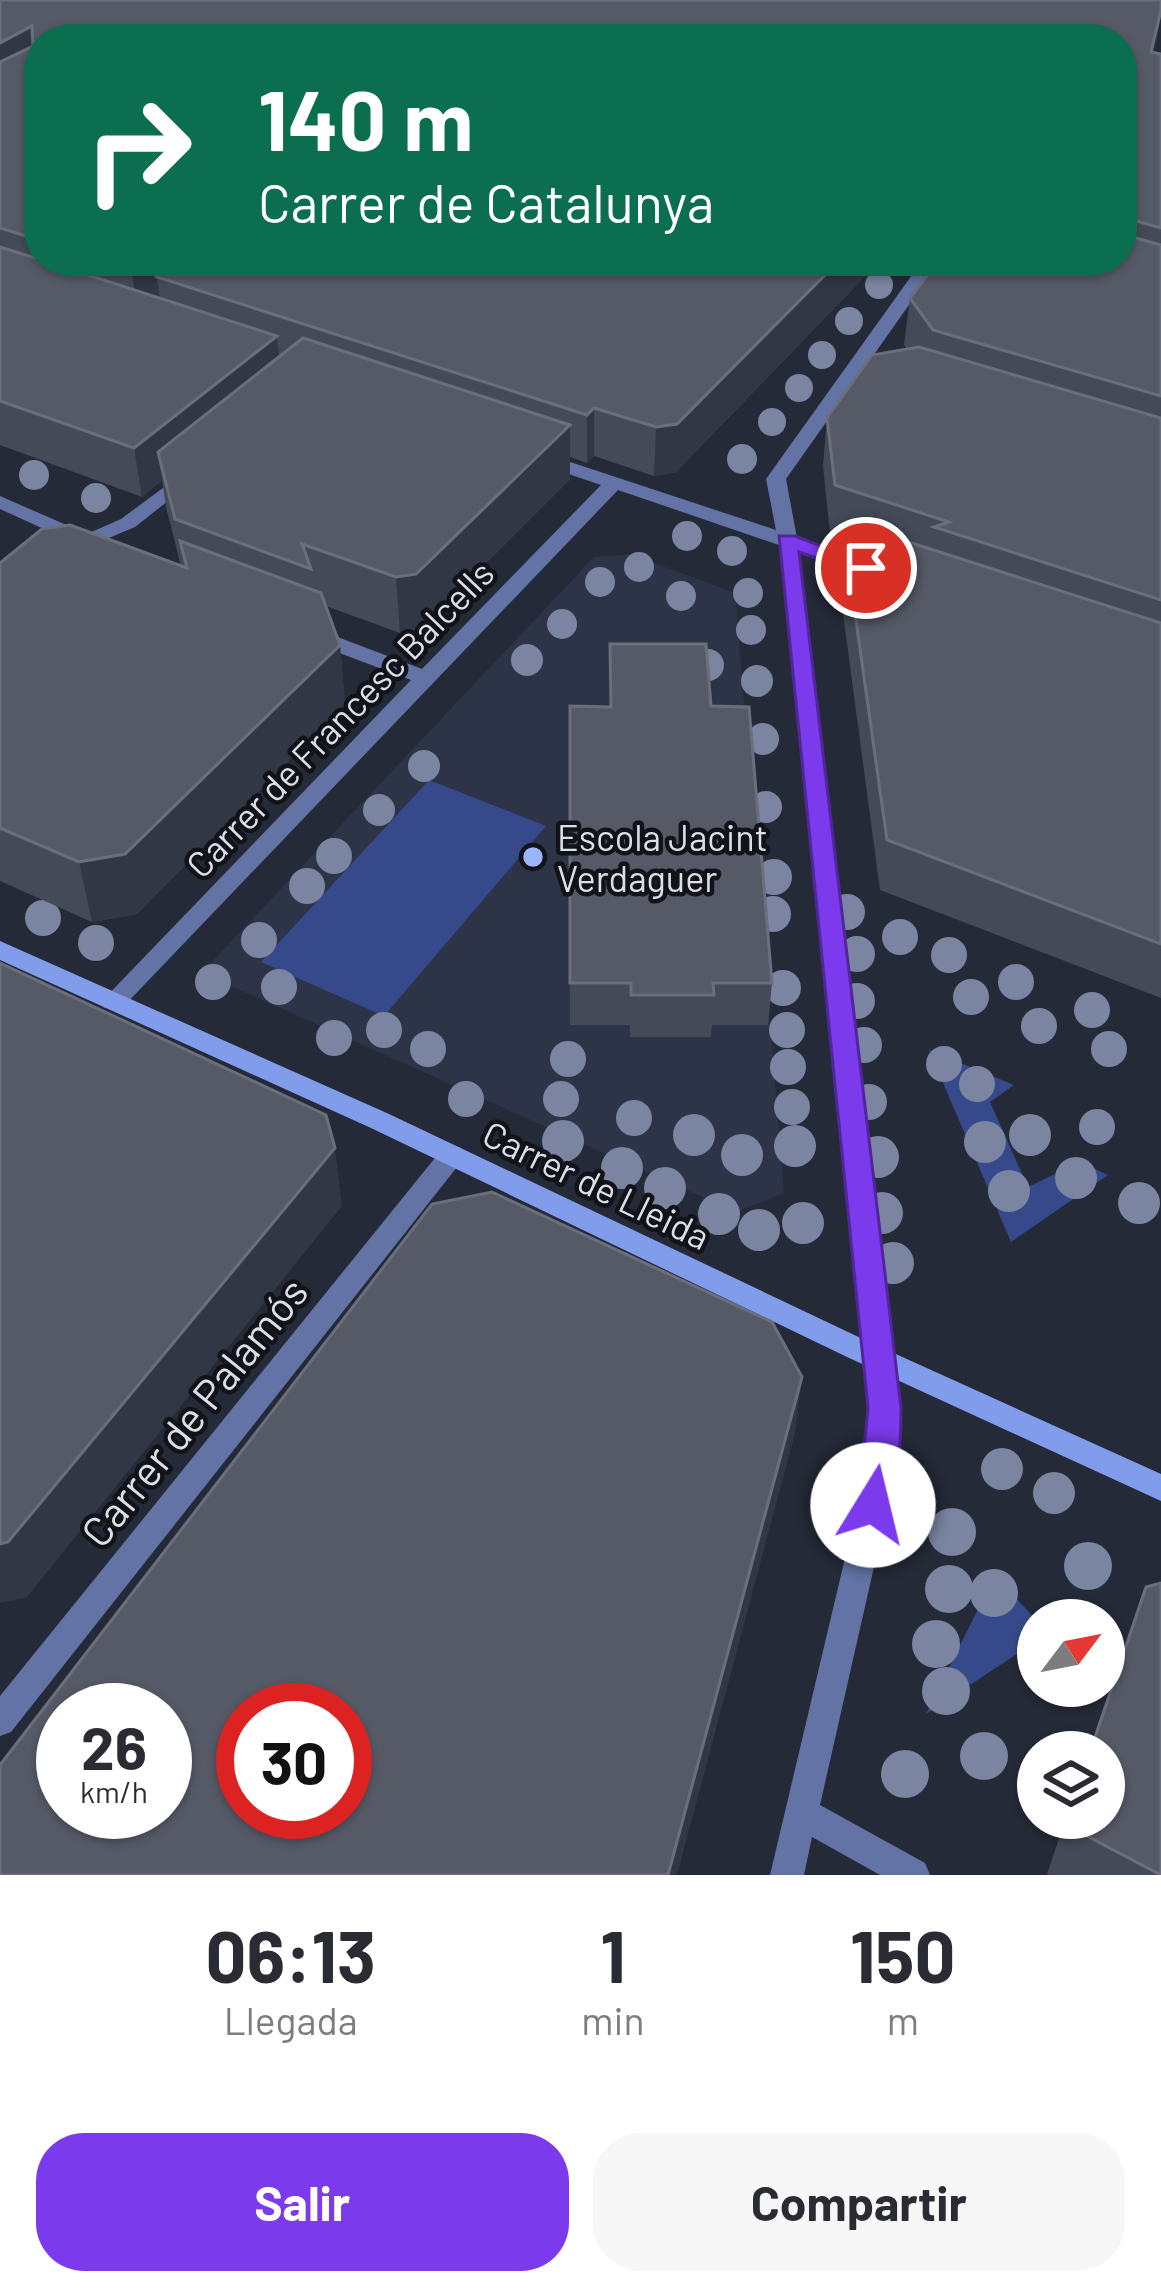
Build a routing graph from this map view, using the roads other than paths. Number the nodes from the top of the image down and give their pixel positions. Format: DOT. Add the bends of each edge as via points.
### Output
graph roads {
  1 [pos="922,276"];
  2 [pos="526,453"];
  3 [pos="210,457"];
  4 [pos="615,482"];
  5 [pos="0,502"];
  6 [pos="787,541"];
  7 [pos="88,542"];
  8 [pos="59,552"];
  9 [pos="115,556"];
  10 [pos="892,576"];
  11 [pos="294,628"];
  12 [pos="422,677"];
  13 [pos="0,950"];
  14 [pos="113,1002"];
  15 [pos="452,1155"];
  16 [pos="879,1359"];
  17 [pos="1161,1488"];
  18 [pos="3,1713"];
  19 [pos="802,1814"];
  20 [pos="787,1875"];
  21 [pos="913,1875"];
  1 -- 6 [label="street" via="863,369 776,478"];
  2 -- 4 [label="street"];
  3 -- 7 [label="street" via="128,523"];
  4 -- 6 [label="street"];
  4 -- 12 [label="street, Carrer de Francesc Balcells"];
  5 -- 7 [label="street"];
  6 -- 10 [label="street"];
  6 -- 16 [label="street"];
  7 -- 8 [label="street"];
  7 -- 9 [label="street"];
  11 -- 12 [label="street"];
  12 -- 14 [label="street, Carrer de Francesc Balcells"];
  13 -- 14 [label="street, Carrer de Lleida"];
  14 -- 15 [label="street, Carrer de Lleida"];
  15 -- 16 [label="street, Carrer de Lleida"];
  15 -- 18 [label="street, Carrer de Palamós"];
  16 -- 17 [label="street, Carrer de Lleida"];
  16 -- 19 [label="street" via="883,1461"];
  19 -- 20 [label="street"];
  19 -- 21 [label="street"];
}
